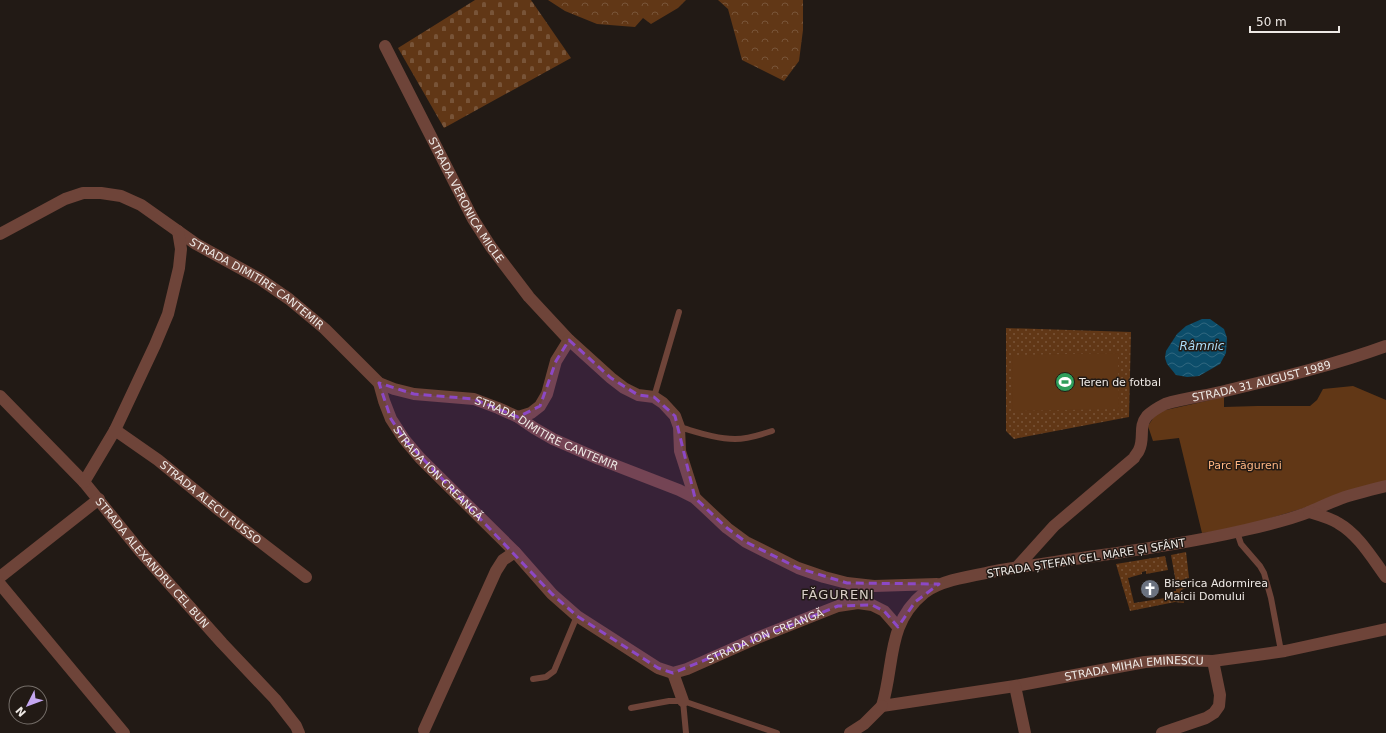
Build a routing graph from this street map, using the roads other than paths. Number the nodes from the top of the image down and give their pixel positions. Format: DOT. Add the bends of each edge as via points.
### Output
graph roads {
  1 [pos="385,46"];
  2 [pos="178,231"];
  3 [pos="0,234"];
  4 [pos="679,312"];
  5 [pos="569,340"];
  6 [pos="1386,346"];
  7 [pos="380,383"];
  8 [pos="0,396"];
  9 [pos="654,397"];
  10 [pos="518,417"];
  11 [pos="679,427"];
  12 [pos="115,430"];
  13 [pos="772,431"];
  14 [pos="84,482"];
  15 [pos="1386,486"];
  16 [pos="695,498"];
  17 [pos="99,499"];
  18 [pos="1309,512"];
  19 [pos="1238,532"];
  20 [pos="515,552"];
  21 [pos="1017,567"];
  22 [pos="0,577"];
  23 [pos="306,577"];
  24 [pos="1386,577"];
  25 [pos="0,584"];
  26 [pos="938,584"];
  27 [pos="577,616"];
  28 [pos="898,627"];
  29 [pos="1386,629"];
  30 [pos="1281,651"];
  31 [pos="1213,661"];
  32 [pos="673,673"];
  33 [pos="533,679"];
  34 [pos="1015,686"];
  35 [pos="683,701"];
  36 [pos="882,706"];
  37 [pos="631,708"];
  38 [pos="865,728"];
  39 [pos="424,730"];
  40 [pos="124,733"];
  41 [pos="299,733"];
  42 [pos="686,733"];
  43 [pos="777,733"];
  44 [pos="850,733"];
  45 [pos="1024,733"];
  46 [pos="1162,733"];
  1 -- 5 [label="street, STRADA VERONICA MICLE" via="473,219 529,297"];
  2 -- 3 [label="street, STRADA DIMITIRE CANTEMIR" via="141,204 120,196 83,193 65,198"];
  2 -- 7 [label="street, STRADA DIMITIRE CANTEMIR" via="289,299 325,329"];
  2 -- 12 [label="street" via="181,248 179,268 168,314"];
  4 -- 9 [label="lane"];
  5 -- 9 [label="street, STRADA VERONICA MICLE" via="624,388 638,395"];
  5 -- 10 [label="street" via="556,362 547,394 540,406 531,414"];
  6 -- 21 [label="street, STRADA 31 AUGUST 1989" via="1279,378 1164,405 1148,415 1142,424 1142,440 1134,458 1054,526"];
  7 -- 10 [label="street, STRADA DIMITIRE CANTEMIR" via="414,394 474,399"];
  7 -- 20 [label="street, STRADA ION CREANGĂ" via="391,419 404,439"];
  8 -- 14 [label="street, STRADA ALEXANDRU CEL BUN"];
  9 -- 11 [label="street, STRADA VERONICA MICLE" via="675,416"];
  10 -- 16 [label="street, STRADA DIMITIRE CANTEMIR" via="553,439"];
  11 -- 13 [label="lane" via="714,437 735,439"];
  11 -- 16 [label="street, STRADA VERONICA MICLE" via="680,451"];
  12 -- 14 [label="street"];
  12 -- 23 [label="street, STRADA ALECU RUSSO" via="158,460"];
  14 -- 17 [label="street, STRADA ALEXANDRU CEL BUN"];
  15 -- 18 [label="street, STRADA ȘTEFAN CEL MARE ȘI SFÂNT" via="1345,497"];
  16 -- 26 [label="street, STRADA DIMITIRE CANTEMIR" via="746,542 824,578 874,586"];
  17 -- 22 [label="street"];
  17 -- 41 [label="street, STRADA ALEXANDRU CEL BUN" via="155,568 275,698"];
  18 -- 19 [label="street, STRADA ȘTEFAN CEL MARE ȘI SFÂNT"];
  18 -- 24 [label="street" via="1338,522 1349,530"];
  19 -- 21 [label="street, STRADA ȘTEFAN CEL MARE ȘI SFÂNT" via="1189,542"];
  19 -- 30 [label="lane" via="1241,544 1264,573"];
  20 -- 27 [label="street, STRADA ION CREANGĂ" via="552,594"];
  20 -- 39 [label="street" via="503,560 496,571"];
  21 -- 26 [label="street, STRADA ȘTEFAN CEL MARE ȘI SFÂNT"];
  25 -- 40 [label="street"];
  26 -- 28 [label="street, STRADA ȘTEFAN CEL MARE ȘI SFÂNT" via="915,602"];
  27 -- 32 [label="street, STRADA ION CREANGĂ" via="658,668"];
  27 -- 33 [label="lane" via="554,671 546,677"];
  28 -- 32 [label="street, STRADA ION CREANGĂ" via="884,611 872,605 858,603 838,606"];
  28 -- 36 [label="street, STRADA ȘTEFAN CEL MARE ȘI SFÂNT"];
  29 -- 30 [label="street, STRADA MIHAI EMINESCU"];
  30 -- 31 [label="street, STRADA MIHAI EMINESCU"];
  31 -- 34 [label="street, STRADA MIHAI EMINESCU" via="1145,662"];
  31 -- 46 [label="street" via="1220,695 1219,706 1206,718"];
  32 -- 35 [label="street"];
  34 -- 36 [label="street, STRADA MIHAI EMINESCU"];
  34 -- 45 [label="street"];
  35 -- 37 [label="lane"];
  35 -- 42 [label="lane"];
  35 -- 43 [label="lane"];
  36 -- 38 [label="street, STRADA ȘTEFAN CEL MARE ȘI SFÂNT"];
  38 -- 44 [label="street, STRADA ȘTEFAN CEL MARE ȘI SFÂNT"];
}
